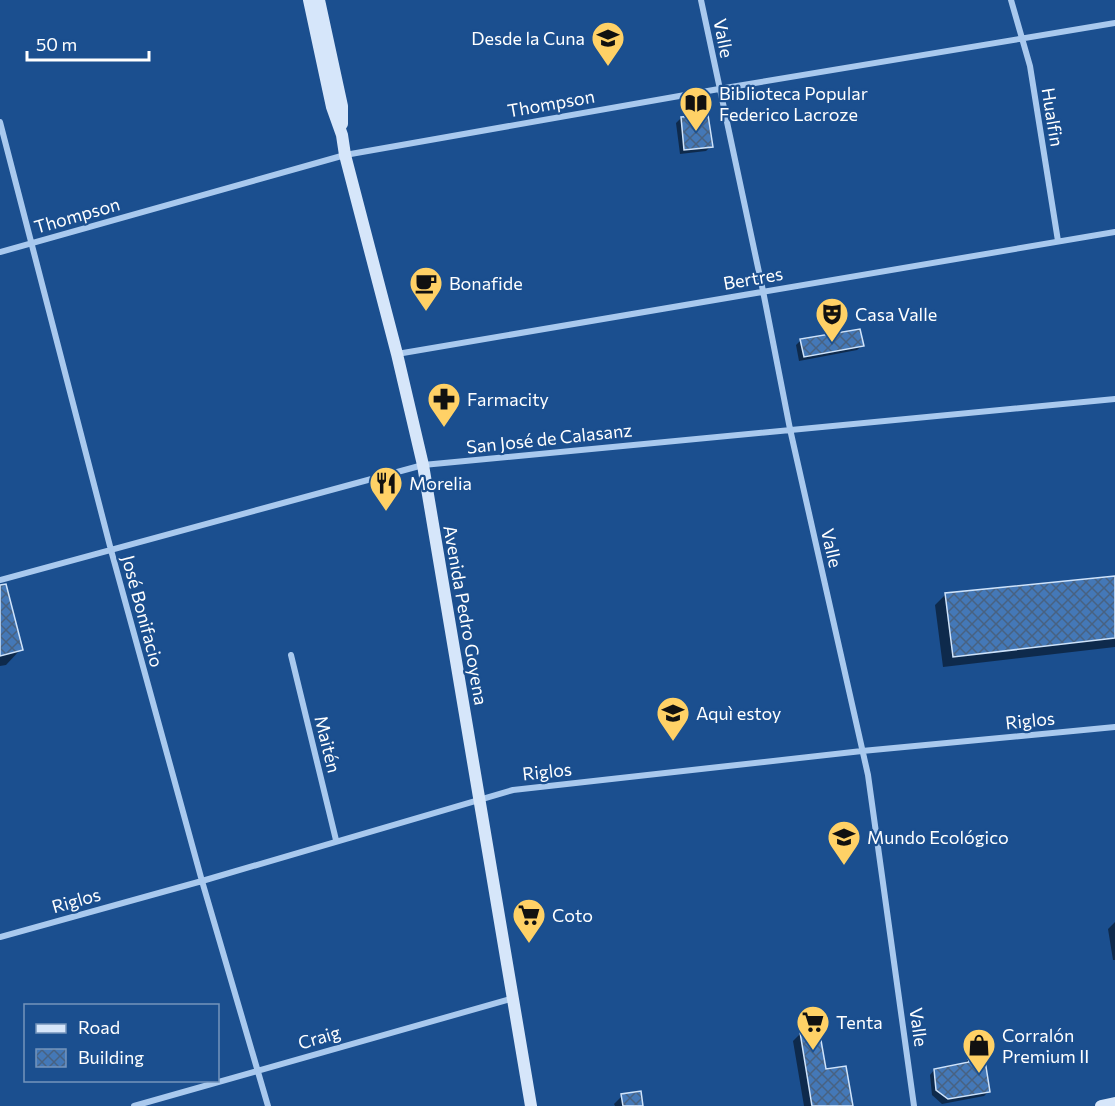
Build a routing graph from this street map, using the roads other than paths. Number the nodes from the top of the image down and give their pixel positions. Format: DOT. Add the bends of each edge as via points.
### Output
graph roads {
  1 [pos="309,0"];
  2 [pos="319,0"];
  3 [pos="701,0"];
  4 [pos="1011,0"];
  5 [pos="1115,23"];
  6 [pos="1022,38"];
  7 [pos="719,88"];
  8 [pos="0,122"];
  9 [pos="342,135"];
  10 [pos="345,155"];
  11 [pos="1115,232"];
  12 [pos="1058,241"];
  13 [pos="31,243"];
  14 [pos="0,252"];
  15 [pos="763,291"];
  16 [pos="397,354"];
  17 [pos="1115,399"];
  18 [pos="790,429"];
  19 [pos="423,465"];
  20 [pos="111,550"];
  21 [pos="0,580"];
  22 [pos="291,655"];
  23 [pos="1115,727"];
  24 [pos="862,752"];
  25 [pos="480,800"];
  26 [pos="336,840"];
  27 [pos="202,881"];
  28 [pos="0,937"];
  29 [pos="514,998"];
  30 [pos="259,1070"];
  31 [pos="217,1082"];
  32 [pos="219,1082"];
  33 [pos="1115,1103"];
  34 [pos="134,1106"];
  35 [pos="268,1106"];
  36 [pos="531,1106"];
  37 [pos="915,1106"];
  38 [pos="1101,1106"];
  1 -- 9 [label="main road, Avenida Pedro Goyena" via="332,107"];
  2 -- 9 [label="main road, Avenida Pedro Goyena" via="342,106"];
  3 -- 7 [label="street, Valle"];
  4 -- 6 [label="street, Hualfin"];
  5 -- 6 [label="street, Thompson"];
  6 -- 7 [label="street, Thompson"];
  6 -- 12 [label="street, Hualfin"];
  7 -- 10 [label="street, Thompson"];
  7 -- 15 [label="street, Valle"];
  8 -- 13 [label="street, José Bonifacio"];
  9 -- 10 [label="main road, Avenida Pedro Goyena"];
  10 -- 13 [label="street, Thompson"];
  10 -- 16 [label="main road, Avenida Pedro Goyena"];
  11 -- 12 [label="street, Bertres"];
  12 -- 15 [label="street, Bertres"];
  13 -- 14 [label="street, Thompson"];
  13 -- 20 [label="street, José Bonifacio"];
  15 -- 16 [label="street, Bertres"];
  15 -- 18 [label="street, Valle"];
  16 -- 19 [label="main road, Avenida Pedro Goyena"];
  17 -- 18 [label="street, San José de Calasanz"];
  18 -- 19 [label="street, San José de Calasanz"];
  18 -- 24 [label="street, Valle"];
  19 -- 20 [label="street, San José de Calasanz"];
  19 -- 25 [label="main road, Avenida Pedro Goyena"];
  20 -- 21 [label="street, San José de Calasanz"];
  20 -- 27 [label="street, José Bonifacio"];
  22 -- 26 [label="street, Maitén"];
  23 -- 24 [label="street, Riglos"];
  24 -- 25 [label="street, Riglos" via="513,790"];
  24 -- 37 [label="street, Valle"];
  25 -- 26 [label="street, Riglos"];
  25 -- 29 [label="main road, Avenida Pedro Goyena"];
  26 -- 27 [label="street, Riglos"];
  27 -- 28 [label="street, Riglos"];
  27 -- 30 [label="street, José Bonifacio"];
  29 -- 30 [label="street, Craig"];
  29 -- 36 [label="main road, Avenida Pedro Goyena"];
  30 -- 32 [label="street, Craig"];
  30 -- 35 [label="street, José Bonifacio"];
  31 -- 34 [label="street, Craig"];
  33 -- 38 [label="main road"];
}
